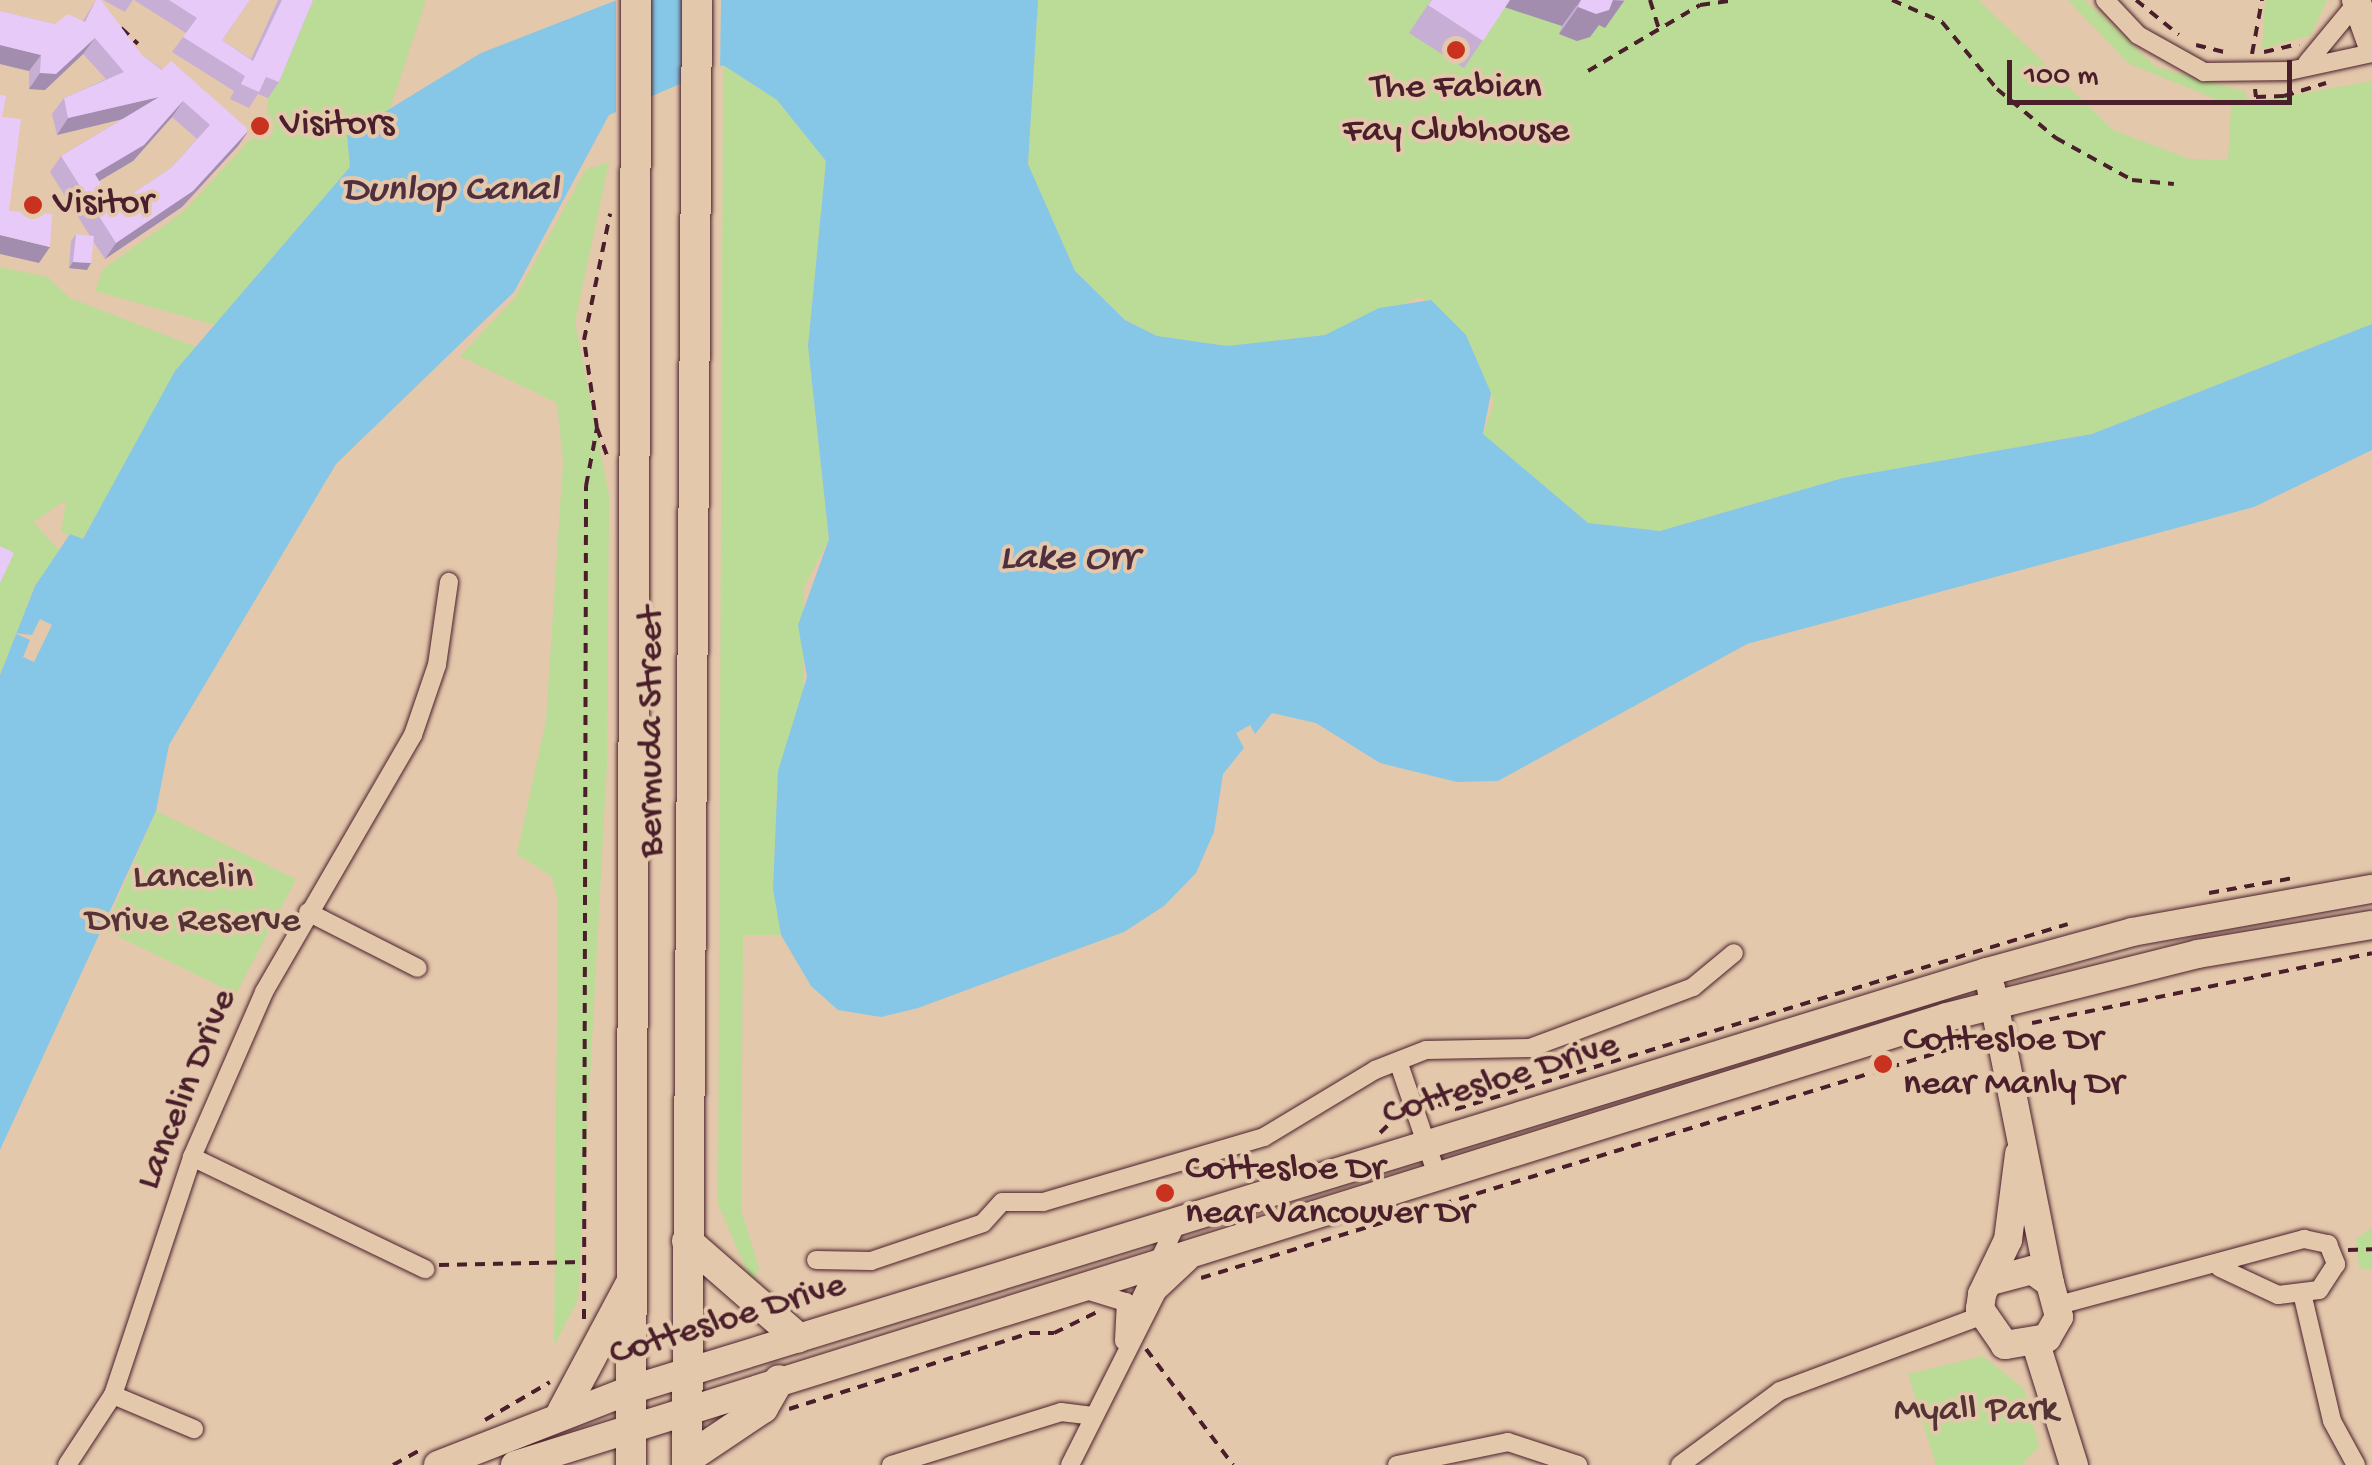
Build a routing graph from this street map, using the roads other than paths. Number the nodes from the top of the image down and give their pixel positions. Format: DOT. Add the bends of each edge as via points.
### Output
graph roads {
  1 [pos="636,0"];
  2 [pos="698,0"];
  3 [pos="2105,0"];
  4 [pos="2356,2"];
  5 [pos="2372,45"];
  6 [pos="2372,53"];
  7 [pos="2298,68"];
  8 [pos="449,582"];
  9 [pos="2372,889"];
  10 [pos="308,912"];
  11 [pos="2372,925"];
  12 [pos="1734,953"];
  13 [pos="418,968"];
  14 [pos="1988,972"];
  15 [pos="1994,1004"];
  16 [pos="1398,1064"];
  17 [pos="1427,1144"];
  18 [pos="2019,1154"];
  19 [pos="192,1157"];
  20 [pos="1437,1175"];
  21 [pos="1178,1221"];
  22 [pos="688,1241"];
  23 [pos="1210,1246"];
  24 [pos="816,1260"];
  25 [pos="1154,1264"];
  26 [pos="2220,1268"];
  27 [pos="425,1269"];
  28 [pos="1991,1280"];
  29 [pos="632,1282"];
  30 [pos="1072,1289"];
  31 [pos="2302,1293"];
  32 [pos="2055,1294"];
  33 [pos="1982,1316"];
  34 [pos="1130,1320"];
  35 [pos="798,1338"];
  36 [pos="2036,1344"];
  37 [pos="687,1372"];
  38 [pos="779,1380"];
  39 [pos="1110,1383"];
  40 [pos="633,1389"];
  41 [pos="113,1395"];
  42 [pos="687,1408"];
  43 [pos="562,1412"];
  44 [pos="1094,1416"];
  45 [pos="632,1424"];
  46 [pos="194,1429"];
  47 [pos="430,1457"];
  48 [pos="687,1462"];
  49 [pos="67,1465"];
  50 [pos="515,1465"];
  51 [pos="631,1465"];
  52 [pos="892,1465"];
  53 [pos="1070,1465"];
  54 [pos="1396,1465"];
  55 [pos="1578,1465"];
  56 [pos="1680,1465"];
  57 [pos="2074,1465"];
  58 [pos="2356,1465"];
  1 -- 29 [label="main road, Bermuda Street"];
  2 -- 22 [label="main road, Bermuda Street"];
  3 -- 7 [label="street" via="2138,35 2204,72"];
  4 -- 5 [label="main road"];
  4 -- 7 [label="street" via="2330,44"];
  6 -- 7 [label="street"];
  8 -- 10 [label="street, Lancelin Drive" via="437,664 412,735"];
  9 -- 14 [label="main road, Cottesloe Drive" via="2132,932"];
  10 -- 13 [label="street"];
  10 -- 19 [label="street, Lancelin Drive"];
  11 -- 15 [label="main road, Cottesloe Drive"];
  12 -- 16 [label="street" via="1693,987 1530,1048 1426,1050"];
  14 -- 15 [label="main road"];
  14 -- 17 [label="main road, Cottesloe Drive"];
  15 -- 18 [label="main road"];
  15 -- 20 [label="main road, Cottesloe Drive"];
  16 -- 17 [label="street"];
  16 -- 24 [label="street" via="1357,1078 1264,1137 1043,1202 1002,1202 983,1223 872,1261"];
  17 -- 20 [label="street"];
  17 -- 21 [label="main road, Cottesloe Drive"];
  18 -- 28 [label="main road" via="2016,1206"];
  18 -- 32 [label="main road"];
  19 -- 27 [label="street"];
  19 -- 41 [label="street, Lancelin Drive"];
  20 -- 23 [label="main road, Cottesloe Drive"];
  21 -- 25 [label="street"];
  21 -- 35 [label="main road, Cottesloe Drive"];
  22 -- 35 [label="main road"];
  22 -- 37 [label="main road, Bermuda Street"];
  23 -- 25 [label="main road, Cottesloe Drive"];
  23 -- 39 [label="street" via="1162,1283"];
  25 -- 30 [label="main road, Cottesloe Drive"];
  25 -- 34 [label="street"];
  26 -- 31 [label="street" via="2266,1294"];
  26 -- 31 [label="street" via="2304,1238 2333,1252 2331,1280"];
  26 -- 32 [label="street"];
  28 -- 32 [label="main road" via="2021,1270"];
  28 -- 33 [label="main road"];
  29 -- 40 [label="main road, Bermuda Street"];
  29 -- 43 [label="main road"];
  30 -- 34 [label="street" via="1118,1296"];
  30 -- 38 [label="main road, Cottesloe Drive"];
  31 -- 58 [label="street" via="2332,1421"];
  32 -- 36 [label="main road" via="2054,1328"];
  33 -- 36 [label="main road" via="2005,1345"];
  33 -- 56 [label="street" via="1780,1390"];
  34 -- 39 [label="street"];
  35 -- 37 [label="main road, Cottesloe Drive"];
  36 -- 57 [label="main road"];
  37 -- 40 [label="main road, Cottesloe Drive"];
  37 -- 42 [label="main road, Bermuda Street"];
  38 -- 42 [label="main road, Cottesloe Drive"];
  38 -- 48 [label="main road" via="762,1408"];
  39 -- 44 [label="street"];
  40 -- 43 [label="main road, Cottesloe Drive"];
  40 -- 45 [label="main road, Bermuda Street"];
  41 -- 46 [label="street"];
  41 -- 49 [label="street, Lancelin Drive"];
  42 -- 45 [label="main road, Cottesloe Drive"];
  42 -- 48 [label="main road, Bermuda Street"];
  43 -- 47 [label="main road, Cottesloe Drive"];
  44 -- 52 [label="street" via="1061,1412"];
  44 -- 53 [label="street"];
  45 -- 50 [label="main road, Cottesloe Drive"];
  45 -- 51 [label="main road, Bermuda Street"];
  54 -- 55 [label="street" via="1508,1442"];
}
